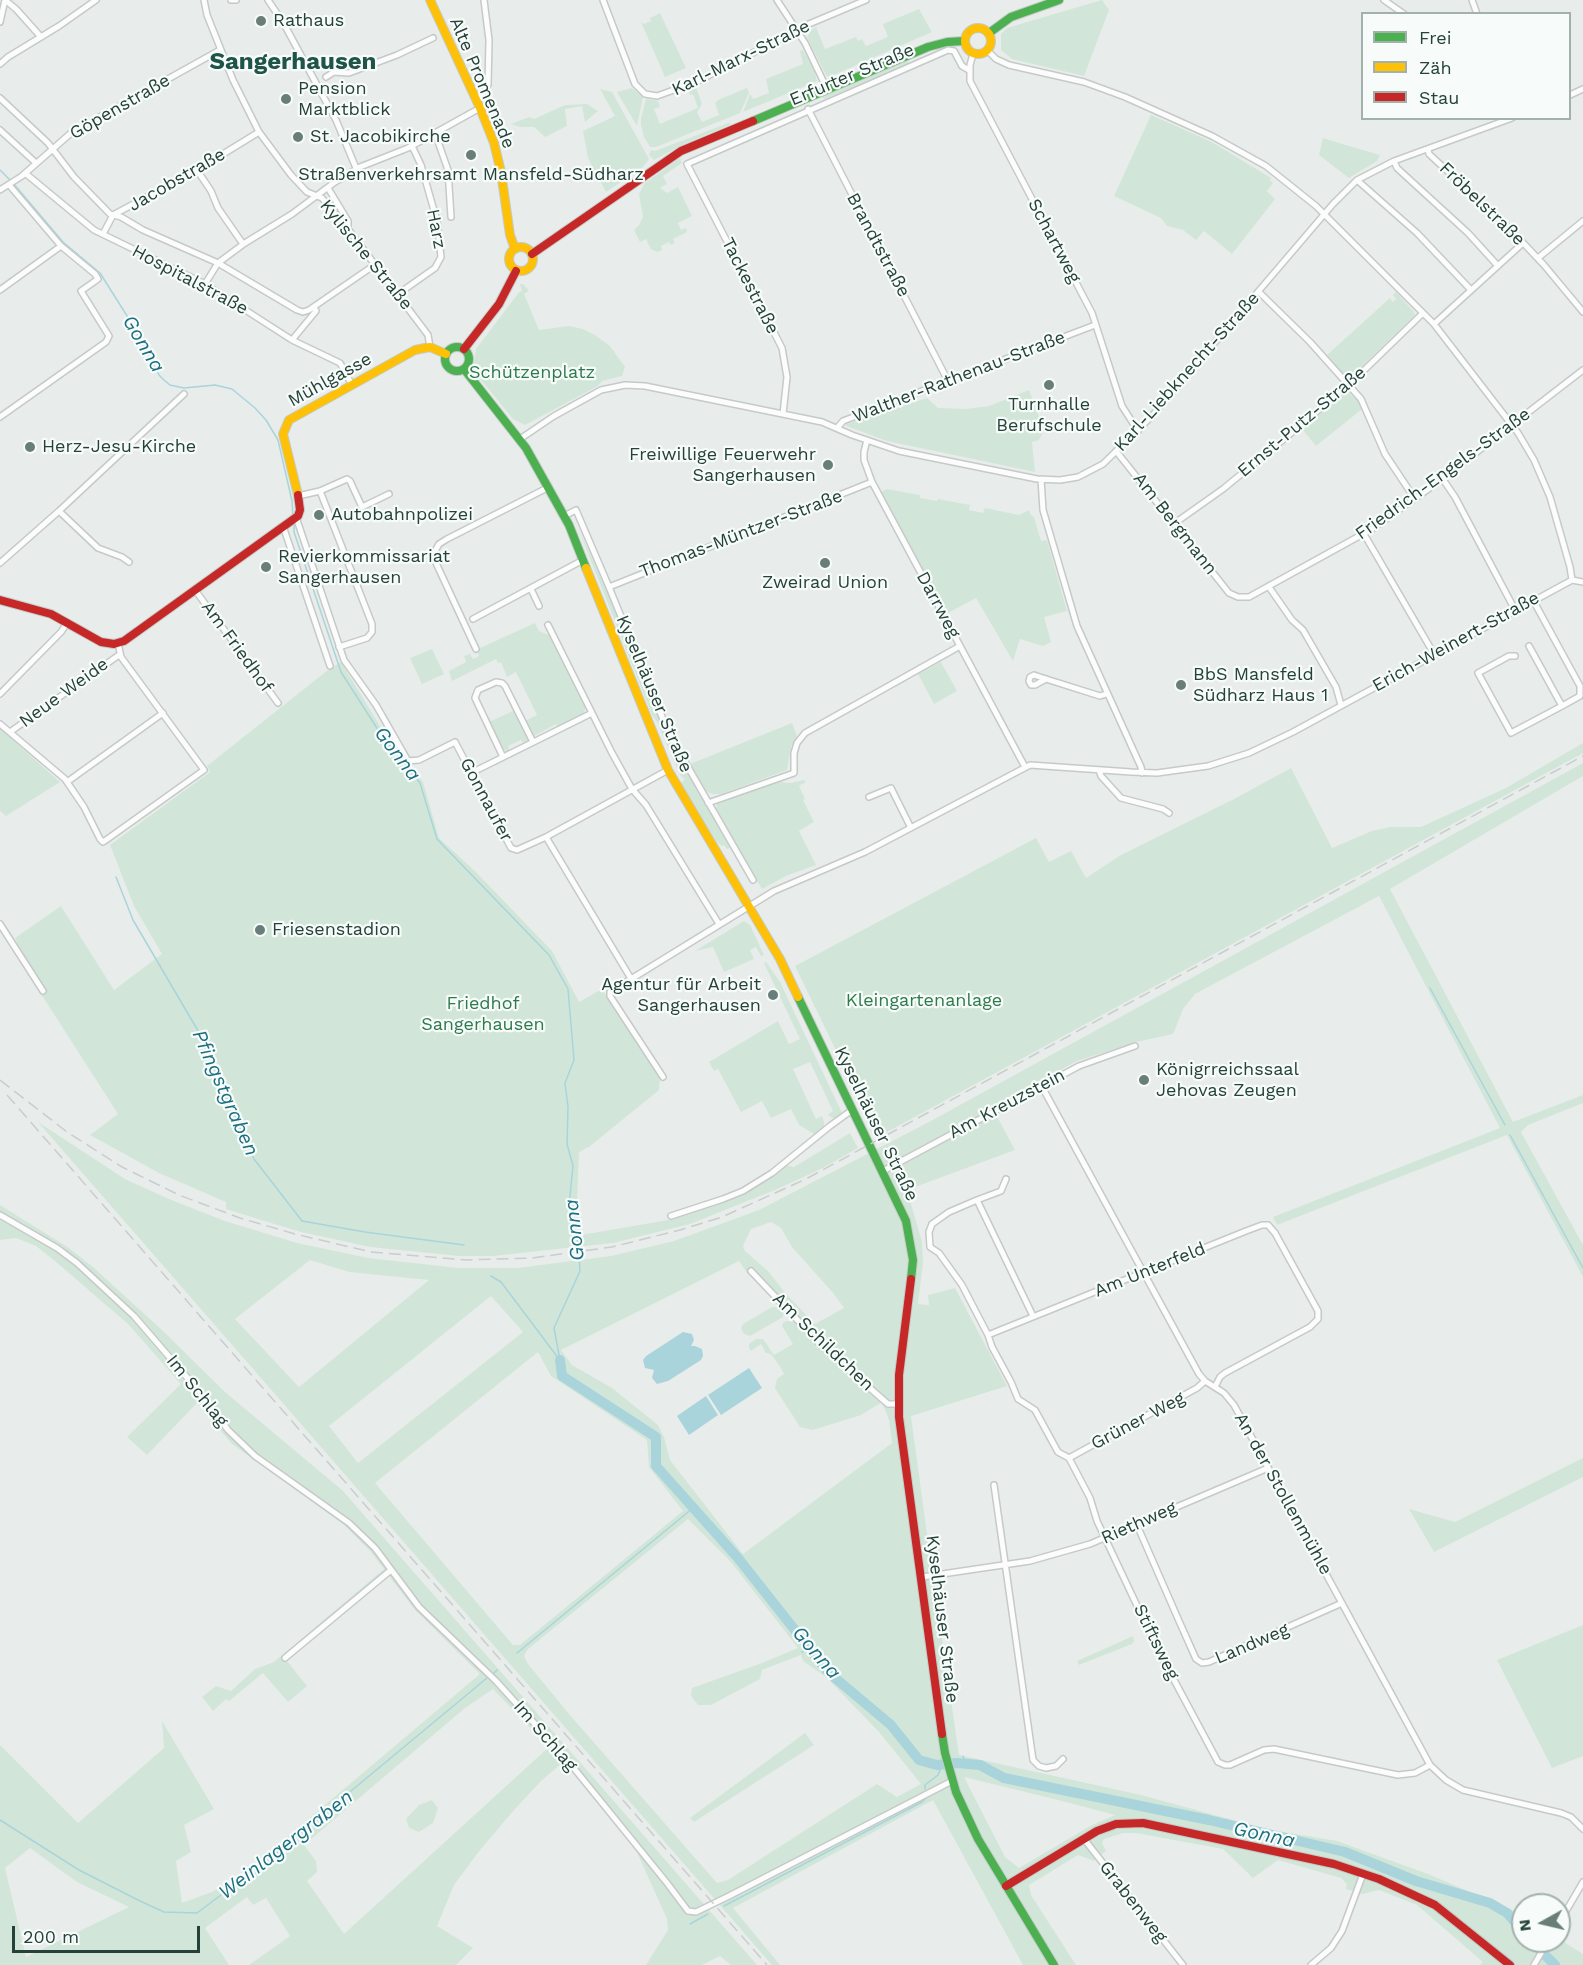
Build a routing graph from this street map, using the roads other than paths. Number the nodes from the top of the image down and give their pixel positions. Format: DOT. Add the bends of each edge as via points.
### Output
graph roads {
  1 [pos="5,0"];
  2 [pos="204,0"];
  3 [pos="231,0"];
  4 [pos="236,0"];
  5 [pos="268,0"];
  6 [pos="430,0"];
  7 [pos="484,0"];
  8 [pos="603,0"];
  9 [pos="777,0"];
  10 [pos="866,0"];
  11 [pos="1059,0"];
  12 [pos="1384,0"];
  13 [pos="93,1"];
  14 [pos="1401,12"];
  15 [pos="0,22"];
  16 [pos="797,30"];
  17 [pos="989,33"];
  18 [pos="41,37"];
  19 [pos="433,38"];
  20 [pos="964,41"];
  21 [pos="220,50"];
  22 [pos="988,51"];
  23 [pos="0,54"];
  24 [pos="973,54"];
  25 [pos="1,63"];
  26 [pos="969,70"];
  27 [pos="326,77"];
  28 [pos="827,89"];
  29 [pos="0,98"];
  30 [pos="476,99"];
  31 [pos="480,108"];
  32 [pos="808,109"];
  33 [pos="1507,120"];
  34 [pos="733,129"];
  35 [pos="0,130"];
  36 [pos="259,132"];
  37 [pos="435,133"];
  38 [pos="738,141"];
  39 [pos="412,146"];
  40 [pos="52,148"];
  41 [pos="1428,150"];
  42 [pos="1394,161"];
  43 [pos="36,163"];
  44 [pos="687,164"];
  45 [pos="356,168"];
  46 [pos="197,170"];
  47 [pos="23,175"];
  48 [pos="1358,180"];
  49 [pos="11,185"];
  50 [pos="328,189"];
  51 [pos="0,190"];
  52 [pos="318,195"];
  53 [pos="1325,214"];
  54 [pos="113,215"];
  55 [pos="451,217"];
  56 [pos="1583,221"];
  57 [pos="348,228"];
  58 [pos="103,234"];
  59 [pos="1523,243"];
  60 [pos="243,244"];
  61 [pos="60,246"];
  62 [pos="515,249"];
  63 [pos="532,254"];
  64 [pos="1538,258"];
  65 [pos="218,263"];
  66 [pos="376,264"];
  67 [pos="1498,266"];
  68 [pos="516,271"];
  69 [pos="205,284"];
  70 [pos="0,290"];
  71 [pos="1471,291"];
  72 [pos="1259,292"];
  73 [pos="398,294"];
  74 [pos="314,307"];
  75 [pos="1583,312"];
  76 [pos="1423,313"];
  77 [pos="1434,324"];
  78 [pos="1095,326"];
  79 [pos="292,339"];
  80 [pos="430,347"];
  81 [pos="464,349"];
  82 [pos="446,354"];
  83 [pos="464,369"];
  84 [pos="1583,370"];
  85 [pos="948,381"];
  86 [pos="352,385"];
  87 [pos="1348,385"];
  88 [pos="184,394"];
  89 [pos="783,414"];
  90 [pos="0,417"];
  91 [pos="1512,425"];
  92 [pos="837,428"];
  93 [pos="1138,430"];
  94 [pos="520,439"];
  95 [pos="867,440"];
  96 [pos="1116,451"];
  97 [pos="1442,478"];
  98 [pos="1041,479"];
  99 [pos="872,482"];
  100 [pos="549,487"];
  101 [pos="320,491"];
  102 [pos="389,494"];
  103 [pos="298,496"];
  104 [pos="1415,499"];
  105 [pos="59,511"];
  106 [pos="564,516"];
  107 [pos="291,521"];
  108 [pos="1175,523"];
  109 [pos="1364,534"];
  110 [pos="583,560"];
  111 [pos="129,562"];
  112 [pos="0,563"];
  113 [pos="1572,580"];
  114 [pos="1583,582"];
  115 [pos="609,586"];
  116 [pos="1269,587"];
  117 [pos="195,590"];
  118 [pos="531,590"];
  119 [pos="1233,596"];
  120 [pos="0,600"];
  121 [pos="1533,600"];
  122 [pos="539,606"];
  123 [pos="1515,610"];
  124 [pos="473,619"];
  125 [pos="67,623"];
  126 [pos="548,625"];
  127 [pos="118,643"];
  128 [pos="960,646"];
  129 [pos="1529,646"];
  130 [pos="339,647"];
  131 [pos="476,649"];
  132 [pos="1434,654"];
  133 [pos="119,655"];
  134 [pos="1515,656"];
  135 [pos="330,666"];
  136 [pos="1046,679"];
  137 [pos="0,694"];
  138 [pos="1106,694"];
  139 [pos="278,703"];
  140 [pos="1341,705"];
  141 [pos="1562,706"];
  142 [pos="163,713"];
  143 [pos="592,713"];
  144 [pos="0,724"];
  145 [pos="10,732"];
  146 [pos="533,742"];
  147 [pos="503,757"];
  148 [pos="1025,767"];
  149 [pos="668,770"];
  150 [pos="1099,770"];
  151 [pos="471,773"];
  152 [pos="1142,773"];
  153 [pos="67,782"];
  154 [pos="632,789"];
  155 [pos="869,797"];
  156 [pos="708,803"];
  157 [pos="1169,813"];
  158 [pos="910,828"];
  159 [pos="546,837"];
  160 [pos="753,880"];
  161 [pos="750,905"];
  162 [pos="0,924"];
  163 [pos="719,924"];
  164 [pos="630,977"];
  165 [pos="43,991"];
  166 [pos="1136,1046"];
  167 [pos="663,1077"];
  168 [pos="1041,1084"];
  169 [pos="852,1110"];
  170 [pos="883,1171"];
  171 [pos="1006,1179"];
  172 [pos="977,1200"];
  173 [pos="0,1215"];
  174 [pos="671,1216"];
  175 [pos="751,1271"];
  176 [pos="1143,1272"];
  177 [pos="1033,1316"];
  178 [pos="988,1335"];
  179 [pos="1205,1381"];
  180 [pos="1215,1387"];
  181 [pos="899,1404"];
  182 [pos="1069,1458"];
  183 [pos="1268,1468"];
  184 [pos="994,1485"];
  185 [pos="1137,1525"];
  186 [pos="1106,1538"];
  187 [pos="1004,1565"];
  188 [pos="391,1570"];
  189 [pos="922,1577"];
  190 [pos="1342,1604"];
  191 [pos="285,1658"];
  192 [pos="1063,1760"];
  193 [pos="1430,1765"];
  194 [pos="951,1778"];
  195 [pos="1583,1829"];
  196 [pos="1084,1839"];
  197 [pos="1364,1874"];
  198 [pos="1583,1882"];
  199 [pos="1006,1886"];
  200 [pos="1571,1902"];
  201 [pos="1054,1965"];
  202 [pos="1183,1965"];
  203 [pos="1311,1965"];
  204 [pos="1510,1965"];
  1 -- 15 [label="street"];
  1 -- 18 [label="street"];
  2 -- 21 [label="street, Kylische Straße"];
  3 -- 4 [label="street"];
  5 -- 45 [label="street" via="336,120"];
  6 -- 30 [label="main road, Alte Promenade"];
  7 -- 30 [label="street" via="489,36 488,81 486,90"];
  8 -- 16 [label="street, Karl-Marx-Straße" via="633,81 641,91 656,96 696,82"];
  9 -- 16 [label="street"];
  10 -- 16 [label="street, Karl-Marx-Straße"];
  11 -- 17 [label="main road" via="1011,17"];
  12 -- 14 [label="street"];
  13 -- 18 [label="street"];
  16 -- 28 [label="street"];
  17 -- 20 [label="main road" via="982,28 974,29"];
  17 -- 22 [label="main road" via="992,42"];
  18 -- 25 [label="street"];
  19 -- 27 [label="street" via="397,56"];
  20 -- 24 [label="main road"];
  20 -- 28 [label="main road, Erfurter Straße" via="933,45"];
  21 -- 36 [label="street, Kylische Straße"];
  21 -- 40 [label="street, Göpenstraße" via="75,130"];
  22 -- 24 [label="main road"];
  22 -- 53 [label="street" via="1009,65 1084,82 1212,136 1266,166"];
  23 -- 25 [label="street"];
  24 -- 26 [label="street"];
  26 -- 32 [label="street, Erfurter Straße" via="962,66 954,51 948,50"];
  26 -- 78 [label="street, Schartweg" via="972,84 1092,313"];
  28 -- 34 [label="main road, Erfurter Straße"];
  29 -- 40 [label="street"];
  30 -- 31 [label="main road, Alte Promenade"];
  31 -- 37 [label="street"];
  31 -- 62 [label="main road, Alte Promenade" via="498,157"];
  32 -- 38 [label="street, Erfurter Straße"];
  32 -- 85 [label="street, Brandtstraße"];
  33 -- 41 [label="street, Karl-Liebknecht-Straße"];
  34 -- 38 [label="street"];
  34 -- 63 [label="main road, Erfurter Straße" via="669,158"];
  35 -- 43 [label="street"];
  36 -- 46 [label="street, Jacobstraße"];
  36 -- 52 [label="street, Kylische Straße" via="307,192"];
  37 -- 39 [label="street"];
  37 -- 55 [label="street" via="448,170"];
  38 -- 44 [label="street, Erfurter Straße"];
  39 -- 45 [label="street"];
  39 -- 73 [label="street, Harz" via="437,221 441,257 435,268"];
  40 -- 43 [label="street, Göpenstraße"];
  40 -- 54 [label="street" via="74,177"];
  41 -- 42 [label="street, Karl-Liebknecht-Straße"];
  41 -- 59 [label="street, Fröbelstraße"];
  42 -- 48 [label="street, Karl-Liebknecht-Straße"];
  42 -- 67 [label="street"];
  43 -- 47 [label="street, Göpenstraße"];
  44 -- 89 [label="street, Tackestraße" via="782,348 787,377"];
  45 -- 50 [label="street"];
  46 -- 54 [label="street, Jacobstraße"];
  46 -- 60 [label="street"];
  47 -- 49 [label="street, Göpenstraße"];
  47 -- 58 [label="street, Hospitalstraße"];
  48 -- 53 [label="street, Karl-Liebknecht-Straße"];
  48 -- 71 [label="street" via="1417,233"];
  49 -- 51 [label="street, Göpenstraße"];
  49 -- 61 [label="street"];
  50 -- 52 [label="street"];
  50 -- 57 [label="street" via="348,221"];
  52 -- 57 [label="street, Kylische Straße"];
  52 -- 60 [label="street"];
  53 -- 72 [label="street, Karl-Liebknecht-Straße"];
  53 -- 76 [label="street"];
  54 -- 58 [label="street, Jacobstraße"];
  54 -- 65 [label="street"];
  56 -- 64 [label="street, Fröbelstraße"];
  57 -- 66 [label="street, Kylische Straße"];
  58 -- 69 [label="street, Hospitalstraße"];
  59 -- 64 [label="street, Fröbelstraße"];
  59 -- 67 [label="street"];
  60 -- 65 [label="street"];
  61 -- 70 [label="street"];
  61 -- 90 [label="street" via="98,279 81,291 109,336 106,342"];
  62 -- 63 [label="main road" via="524,248"];
  62 -- 68 [label="main road" via="509,261"];
  63 -- 68 [label="main road" via="529,268"];
  64 -- 75 [label="street, Fröbelstraße"];
  65 -- 69 [label="street"];
  65 -- 74 [label="street" via="291,307 303,312"];
  66 -- 73 [label="street, Kylische Straße"];
  66 -- 74 [label="street"];
  67 -- 71 [label="street"];
  68 -- 81 [label="main road" via="502,299"];
  69 -- 79 [label="street, Hospitalstraße"];
  71 -- 77 [label="street"];
  72 -- 87 [label="street"];
  72 -- 93 [label="street, Karl-Liebknecht-Straße"];
  73 -- 80 [label="street, Kylische Straße" via="428,335"];
  74 -- 79 [label="street" via="316,310"];
  76 -- 77 [label="street"];
  76 -- 87 [label="street, Ernst-Putz-Straße"];
  77 -- 91 [label="street"];
  78 -- 85 [label="street, Walther-Rathenau-Straße"];
  78 -- 93 [label="street, Schartweg" via="1122,406"];
  79 -- 86 [label="street, Hospitalstraße" via="340,363"];
  80 -- 82 [label="main road"];
  80 -- 86 [label="main road, Mühlgasse" via="415,350"];
  81 -- 82 [label="main road" via="453,347"];
  81 -- 83 [label="main road" via="470,359"];
  82 -- 83 [label="main road" via="449,368"];
  83 -- 94 [label="main road, Kyselhäuser Straße"];
  84 -- 91 [label="street, Friedrich-Engels-Straße"];
  85 -- 92 [label="street, Walther-Rathenau-Straße" via="843,421"];
  86 -- 103 [label="main road, Mühlgasse" via="294,416 285,425 283,434"];
  87 -- 104 [label="street" via="1362,401 1385,454"];
  87 -- 108 [label="street, Ernst-Putz-Straße" via="1223,489"];
  88 -- 105 [label="street"];
  89 -- 92 [label="street, Walther-Rathenau-Straße"];
  89 -- 94 [label="street, Walther-Rathenau-Straße" via="625,385 601,390"];
  91 -- 97 [label="street, Friedrich-Engels-Straße"];
  91 -- 113 [label="street" via="1534,460 1550,497"];
  92 -- 95 [label="street, Karl-Liebknecht-Straße"];
  93 -- 96 [label="street, Karl-Liebknecht-Straße"];
  94 -- 100 [label="main road, Kyselhäuser Straße"];
  95 -- 98 [label="street, Karl-Liebknecht-Straße" via="899,451"];
  95 -- 99 [label="street, Darrweg" via="864,455"];
  96 -- 98 [label="street, Karl-Liebknecht-Straße" via="1083,475"];
  96 -- 108 [label="street, Am Bergmann"];
  97 -- 104 [label="street, Friedrich-Engels-Straße"];
  97 -- 123 [label="street"];
  98 -- 138 [label="street" via="1043,510 1074,618"];
  99 -- 115 [label="street, Thomas-Müntzer-Straße"];
  99 -- 128 [label="street, Darrweg"];
  100 -- 106 [label="main road, Kyselhäuser Straße"];
  100 -- 131 [label="street" via="447,539 435,551 436,563"];
  101 -- 102 [label="street" via="348,479 362,507"];
  101 -- 103 [label="street"];
  101 -- 130 [label="street" via="372,624 368,638"];
  103 -- 107 [label="main road, Mühlgasse" via="300,510"];
  104 -- 109 [label="street, Friedrich-Engels-Straße"];
  105 -- 111 [label="street" via="98,548"];
  105 -- 112 [label="street"];
  106 -- 110 [label="main road, Kyselhäuser Straße"];
  106 -- 115 [label="street, Kyselhäuser Straße" via="576,510"];
  107 -- 117 [label="main road"];
  107 -- 130 [label="street"];
  107 -- 135 [label="street"];
  108 -- 119 [label="street, Am Bergmann"];
  109 -- 116 [label="street, Friedrich-Engels-Straße"];
  109 -- 132 [label="street"];
  110 -- 118 [label="street"];
  110 -- 149 [label="main road, Kyselhäuser Straße"];
  113 -- 114 [label="street"];
  113 -- 121 [label="street, Erich-Weinert-Straße"];
  115 -- 156 [label="street, Kyselhäuser Straße" via="669,734"];
  116 -- 119 [label="street, Friedrich-Engels-Straße" via="1249,597"];
  116 -- 140 [label="street" via="1303,630"];
  117 -- 127 [label="main road"];
  117 -- 139 [label="street, Am Friedhof"];
  118 -- 122 [label="street"];
  118 -- 124 [label="street"];
  120 -- 125 [label="main road" via="51,614"];
  121 -- 123 [label="street, Erich-Weinert-Straße"];
  121 -- 141 [label="street" via="1581,689 1580,696"];
  123 -- 132 [label="street, Erich-Weinert-Straße"];
  125 -- 127 [label="main road" via="99,641"];
  125 -- 137 [label="street"];
  126 -- 143 [label="street"];
  127 -- 133 [label="street"];
  128 -- 148 [label="street, Darrweg"];
  128 -- 156 [label="street" via="805,733 796,743 794,773"];
  129 -- 141 [label="street"];
  130 -- 151 [label="street, Gonnaufer" via="408,761 419,760 455,742"];
  132 -- 140 [label="street, Erich-Weinert-Straße"];
  133 -- 142 [label="street"];
  133 -- 145 [label="street, Neue Weide"];
  134 -- 141 [label="street" via="1478,674 1511,733"];
  136 -- 138 [label="street" via="1100,696"];
  138 -- 152 [label="street"];
  140 -- 152 [label="street, Erich-Weinert-Straße" via="1278,740 1235,758 1189,769"];
  142 -- 153 [label="street"];
  142 -- 153 [label="street" via="204,770 103,842"];
  143 -- 146 [label="street"];
  143 -- 154 [label="street"];
  144 -- 145 [label="street"];
  145 -- 153 [label="street"];
  146 -- 147 [label="street"];
  146 -- 147 [label="street" via="506,686 496,682 478,690 475,698"];
  147 -- 151 [label="street"];
  148 -- 150 [label="street, Erich-Weinert-Straße"];
  148 -- 158 [label="street"];
  149 -- 154 [label="street"];
  149 -- 161 [label="main road, Kyselhäuser Straße"];
  150 -- 152 [label="street, Erich-Weinert-Straße"];
  150 -- 157 [label="street" via="1121,798"];
  151 -- 159 [label="street, Gonnaufer" via="511,848 517,850"];
  154 -- 159 [label="street"];
  154 -- 163 [label="street" via="646,805"];
  155 -- 158 [label="street" via="891,788"];
  156 -- 160 [label="street, Kyselhäuser Straße"];
  158 -- 161 [label="street" via="865,852 781,886"];
  159 -- 164 [label="street"];
  161 -- 163 [label="street"];
  161 -- 169 [label="main road, Kyselhäuser Straße" via="783,964"];
  162 -- 165 [label="street"];
  163 -- 164 [label="street"];
  164 -- 167 [label="street" via="614,988 610,996"];
  166 -- 168 [label="street, Am Kreuzstein"];
  168 -- 170 [label="street, Am Kreuzstein"];
  168 -- 176 [label="street, An der Stollenmühle"];
  169 -- 170 [label="main road, Kyselhäuser Straße"];
  169 -- 174 [label="street" via="743,1191"];
  170 -- 181 [label="main road, Kyselhäuser Straße" via="906,1221 913,1260"];
  171 -- 172 [label="street" via="1001,1191"];
  172 -- 177 [label="street"];
  172 -- 178 [label="street" via="932,1224 930,1247 954,1272"];
  173 -- 188 [label="street, Im Schlag" via="77,1263 134,1316 228,1430 255,1456 349,1523"];
  175 -- 181 [label="street, Am Schildchen" via="823,1347 888,1404"];
  176 -- 177 [label="street, Am Unterfeld"];
  176 -- 179 [label="street, An der Stollenmühle"];
  176 -- 180 [label="street, Am Unterfeld" via="1262,1225 1275,1233 1318,1311 1318,1319 1225,1373"];
  177 -- 178 [label="street, Am Unterfeld"];
  178 -- 182 [label="street, Stiftsweg" via="1018,1399 1035,1410 1058,1452"];
  179 -- 180 [label="street, An der Stollenmühle"];
  179 -- 182 [label="street, Grüner Weg"];
  180 -- 183 [label="street, An der Stollenmühle" via="1234,1405"];
  181 -- 189 [label="main road, Kyselhäuser Straße"];
  182 -- 186 [label="street, Stiftsweg"];
  183 -- 185 [label="street, Riethweg"];
  183 -- 190 [label="street, An der Stollenmühle"];
  184 -- 187 [label="street"];
  185 -- 186 [label="street, Riethweg"];
  185 -- 190 [label="street, Landweg" via="1202,1663"];
  186 -- 187 [label="street, Riethweg" via="1039,1559"];
  186 -- 193 [label="street, Stiftsweg" via="1167,1669 1221,1764 1230,1765 1274,1749 1398,1775 1415,1773"];
  187 -- 189 [label="street, Riethweg"];
  187 -- 192 [label="street" via="1033,1760 1046,1768"];
  188 -- 191 [label="street"];
  188 -- 194 [label="street, Im Schlag" via="419,1608 496,1681 564,1756 689,1912 720,1900"];
  189 -- 194 [label="main road, Kyselhäuser Straße"];
  190 -- 193 [label="street, An der Stollenmühle"];
  193 -- 195 [label="street, An der Stollenmühle" via="1463,1790 1561,1813"];
  194 -- 199 [label="main road" via="978,1839"];
  196 -- 197 [label="main road" via="1108,1826 1143,1823"];
  196 -- 199 [label="main road"];
  196 -- 202 [label="street, Grabenweg"];
  197 -- 203 [label="street" via="1342,1931 1331,1948"];
  197 -- 204 [label="main road" via="1435,1905"];
  198 -- 200 [label="street"];
  199 -- 201 [label="main road"];
}
